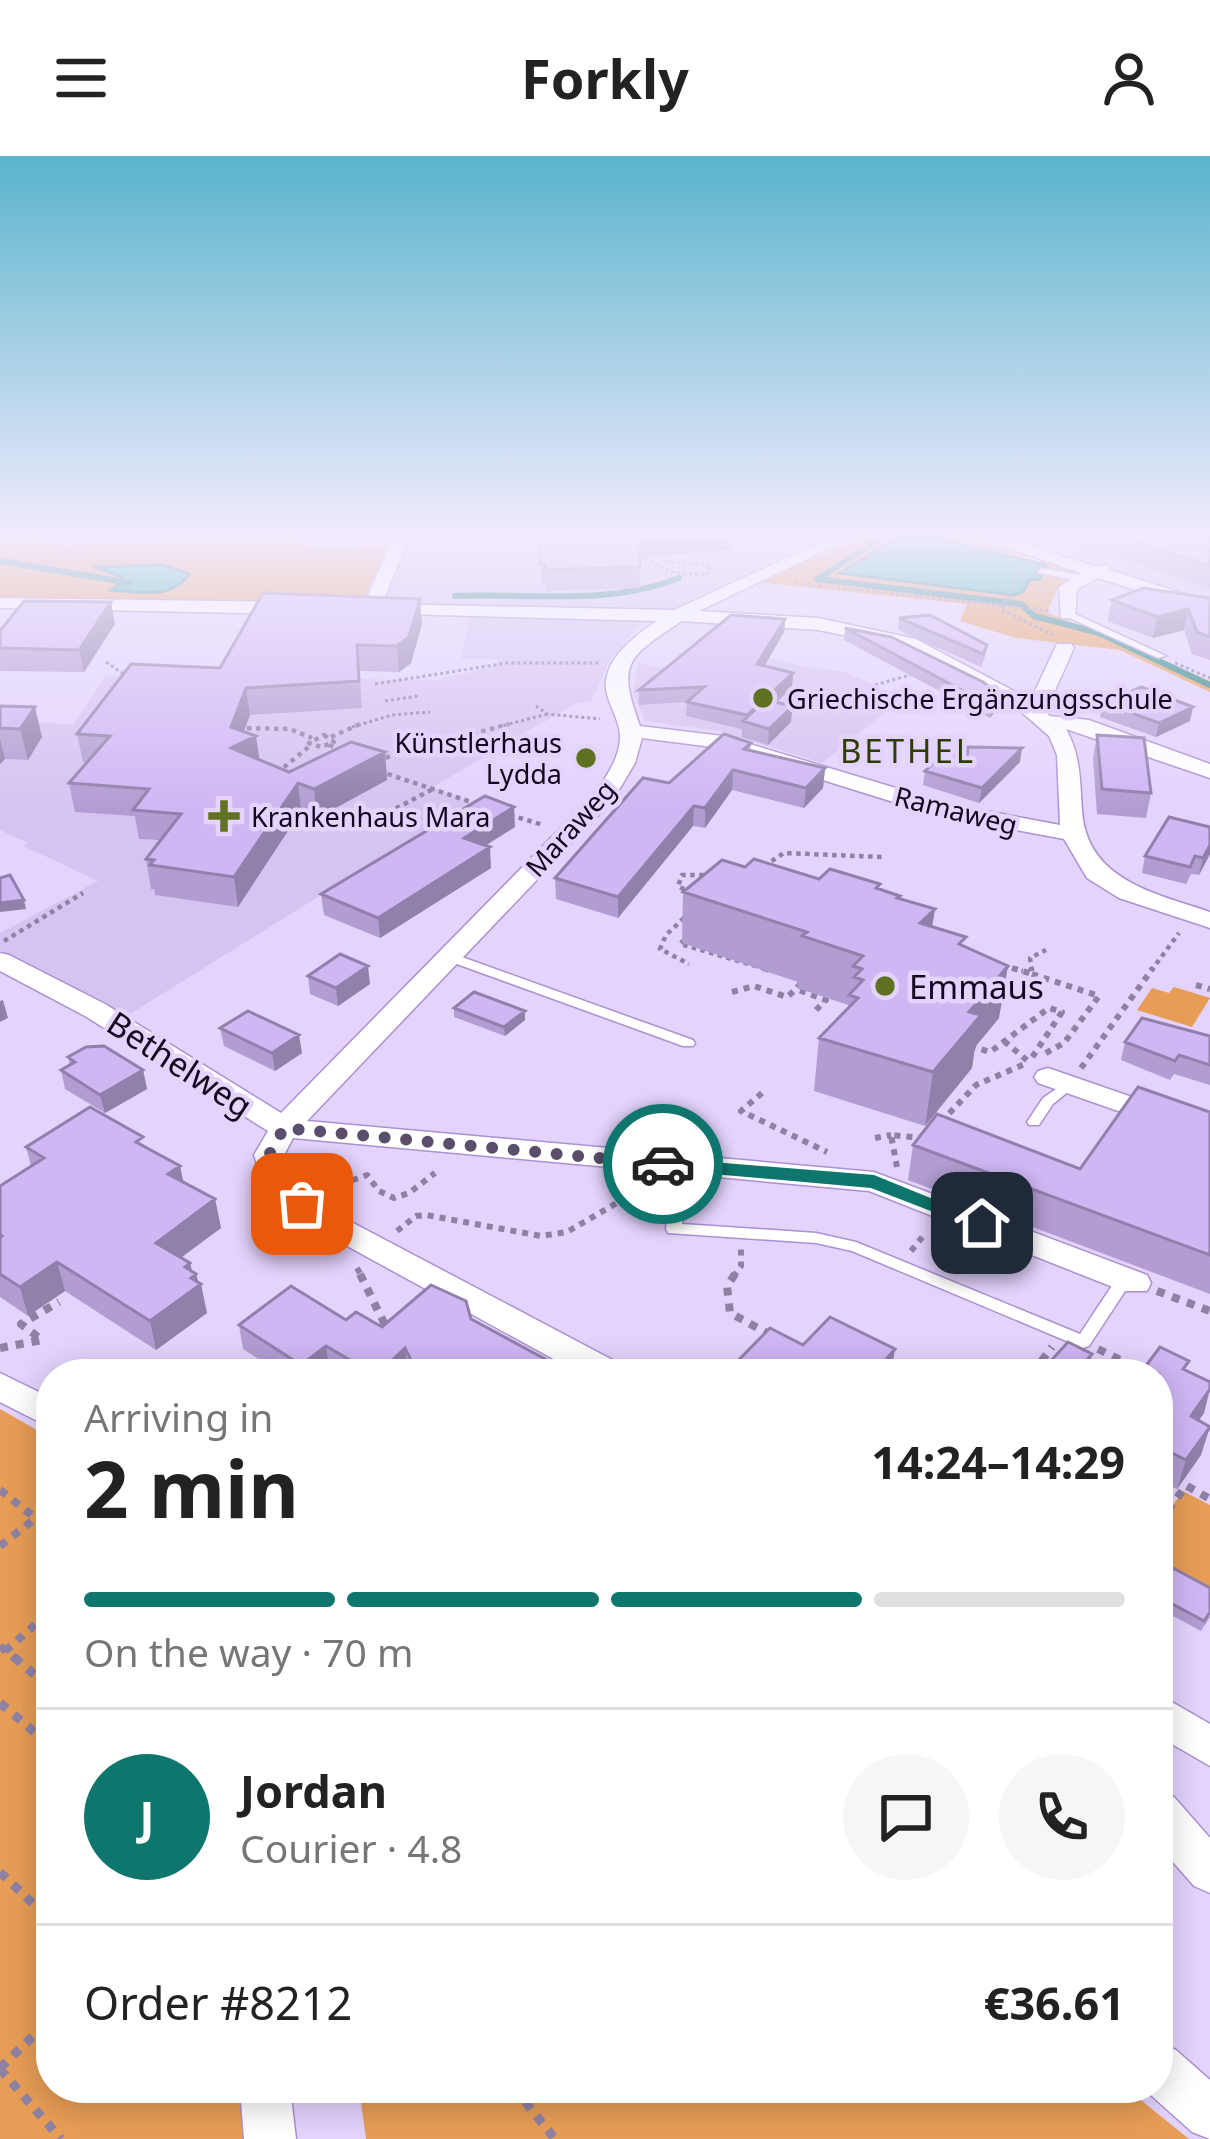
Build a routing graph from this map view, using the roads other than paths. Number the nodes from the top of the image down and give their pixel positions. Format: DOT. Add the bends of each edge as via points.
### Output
graph roads {
  1 [pos="670,624"];
  2 [pos="800,624"];
  3 [pos="1089,624"];
  4 [pos="1064,648"];
  5 [pos="1161,656"];
  6 [pos="1025,705"];
  7 [pos="1048,722"];
  8 [pos="630,726"];
  9 [pos="1210,771"];
  10 [pos="1072,833"];
  11 [pos="1201,918"];
  12 [pos="448,956"];
  13 [pos="0,962"];
  14 [pos="688,1043"];
  15 [pos="1049,1075"];
  16 [pos="1034,1123"];
  17 [pos="1210,1133"];
  18 [pos="277,1141"];
  19 [pos="679,1165"];
  20 [pos="1130,1281"];
  21 [pos="582,1359"];
  22 [pos="0,1386"];
  23 [pos="36,1406"];
  24 [pos="1173,1723"];
  25 [pos="1210,1747"];
  26 [pos="1173,1829"];
  27 [pos="1210,1871"];
  28 [pos="1173,2081"];
  29 [pos="266,2103"];
  30 [pos="1210,2114"];
  31 [pos="270,2139"];
  1 -- 8 [label="street, Maraweg" via="619,668 615,690"];
  2 -- 6 [label="street" via="909,643"];
  3 -- 5 [label="lane"];
  4 -- 6 [label="street" via="1042,698"];
  6 -- 7 [label="street"];
  7 -- 9 [label="street" via="1082,724"];
  7 -- 10 [label="street" via="1068,755"];
  8 -- 10 [label="street, Ramaweg" via="706,736 926,804"];
  8 -- 12 [label="street, Maraweg" via="623,765 605,795"];
  10 -- 11 [label="street" via="1111,884"];
  12 -- 14 [label="lane"];
  12 -- 18 [label="street, Maraweg"];
  13 -- 18 [label="street, Bethelweg" via="95,1010"];
  15 -- 16 [label="lane" via="1048,1101"];
  15 -- 17 [label="street"];
  18 -- 19 [label="street"];
  18 -- 21 [label="street, Bethelweg" via="277,1185 327,1222"];
  19 -- 20 [label="street" via="890,1187"];
  19 -- 20 [label="lane" via="674,1229 856,1247 1083,1342"];
  22 -- 23 [label="street"];
  24 -- 25 [label="street"];
  26 -- 27 [label="street"];
  28 -- 30 [label="street"];
  29 -- 31 [label="street"];
}
